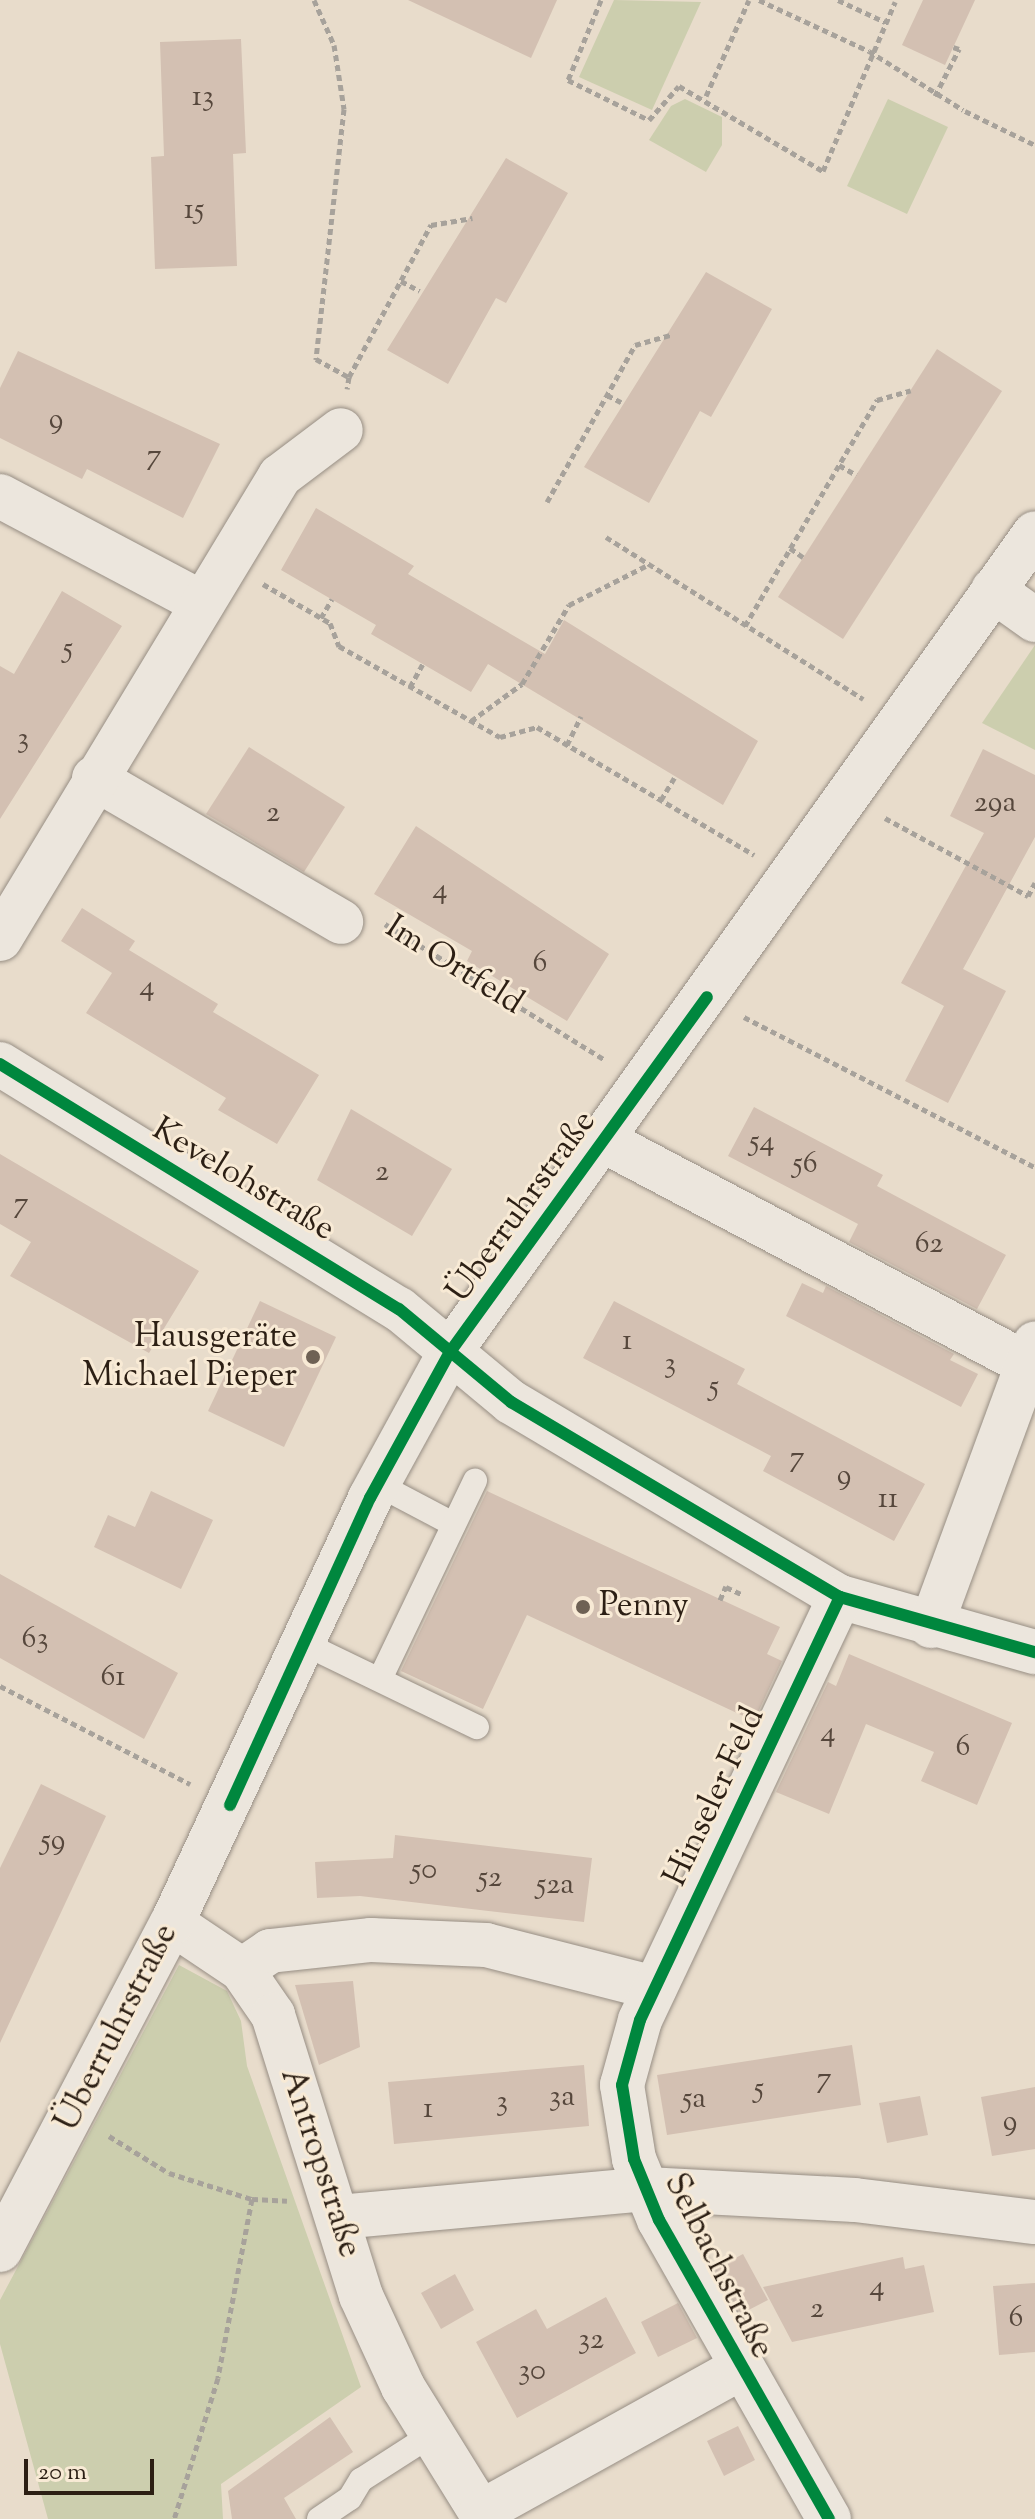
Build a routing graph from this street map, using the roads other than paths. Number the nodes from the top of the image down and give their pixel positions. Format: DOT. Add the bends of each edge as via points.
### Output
graph roads {
  1 [pos="341,430"];
  2 [pos="0,496"];
  3 [pos="1035,533"];
  4 [pos="993,590"];
  5 [pos="200,602"];
  6 [pos="1035,620"];
  7 [pos="94,778"];
  8 [pos="341,922"];
  9 [pos="0,939"];
  10 [pos="0,1064"];
  11 [pos="604,1141"];
  12 [pos="450,1352"];
  13 [pos="1031,1354"];
  14 [pos="475,1481"];
  15 [pos="379,1485"];
  16 [pos="451,1523"];
  17 [pos="840,1597"];
  18 [pos="931,1626"];
  19 [pos="305,1644"];
  20 [pos="1035,1652"];
  21 [pos="380,1679"];
  22 [pos="477,1727"];
  23 [pos="172,1923"];
  24 [pos="242,1970"];
  25 [pos="648,2004"];
  26 [pos="646,2189"];
  27 [pos="339,2217"];
  28 [pos="1035,2222"];
  29 [pos="0,2250"];
  30 [pos="739,2369"];
  31 [pos="431,2435"];
  32 [pos="483,2516"];
  33 [pos="319,2519"];
  34 [pos="829,2519"];
  1 -- 5 [label="street" via="280,476"];
  2 -- 5 [label="street"];
  3 -- 4 [label="street, Überruhrstraße"];
  4 -- 6 [label="street"];
  4 -- 11 [label="street, Überruhrstraße" via="786,874 707,997"];
  5 -- 7 [label="street"];
  7 -- 8 [label="street, Im Ortfeld"];
  7 -- 9 [label="street"];
  10 -- 12 [label="street, Kevelohstraße" via="399,1309"];
  11 -- 12 [label="street, Überruhrstraße"];
  11 -- 13 [label="street, Überruhrstraße"];
  12 -- 15 [label="street, Überruhrstraße"];
  12 -- 17 [label="street" via="511,1402"];
  13 -- 18 [label="street"];
  14 -- 16 [label="lane"];
  15 -- 16 [label="lane"];
  15 -- 19 [label="street, Überruhrstraße"];
  16 -- 21 [label="lane"];
  17 -- 18 [label="street"];
  17 -- 25 [label="street, Hinseler Feld"];
  18 -- 20 [label="street"];
  19 -- 21 [label="lane"];
  19 -- 23 [label="street, Überruhrstraße"];
  21 -- 22 [label="lane"];
  23 -- 24 [label="street, Antropstraße"];
  23 -- 29 [label="street, Überruhrstraße"];
  24 -- 25 [label="street" via="270,1951 312,1943 486,1945"];
  24 -- 27 [label="street, Antropstraße" via="273,2015"];
  25 -- 26 [label="street, Selbachstraße" via="622,2085"];
  26 -- 27 [label="street, Selbachstraße"];
  26 -- 28 [label="street, Selbachstraße" via="855,2200"];
  26 -- 30 [label="street, Selbachstraße"];
  27 -- 31 [label="street, Antropstraße" via="361,2296"];
  30 -- 32 [label="street, Antropstraße"];
  30 -- 34 [label="street, Selbachstraße"];
  31 -- 32 [label="street, Antropstraße"];
  31 -- 33 [label="lane" via="361,2480 350,2498"];
}
